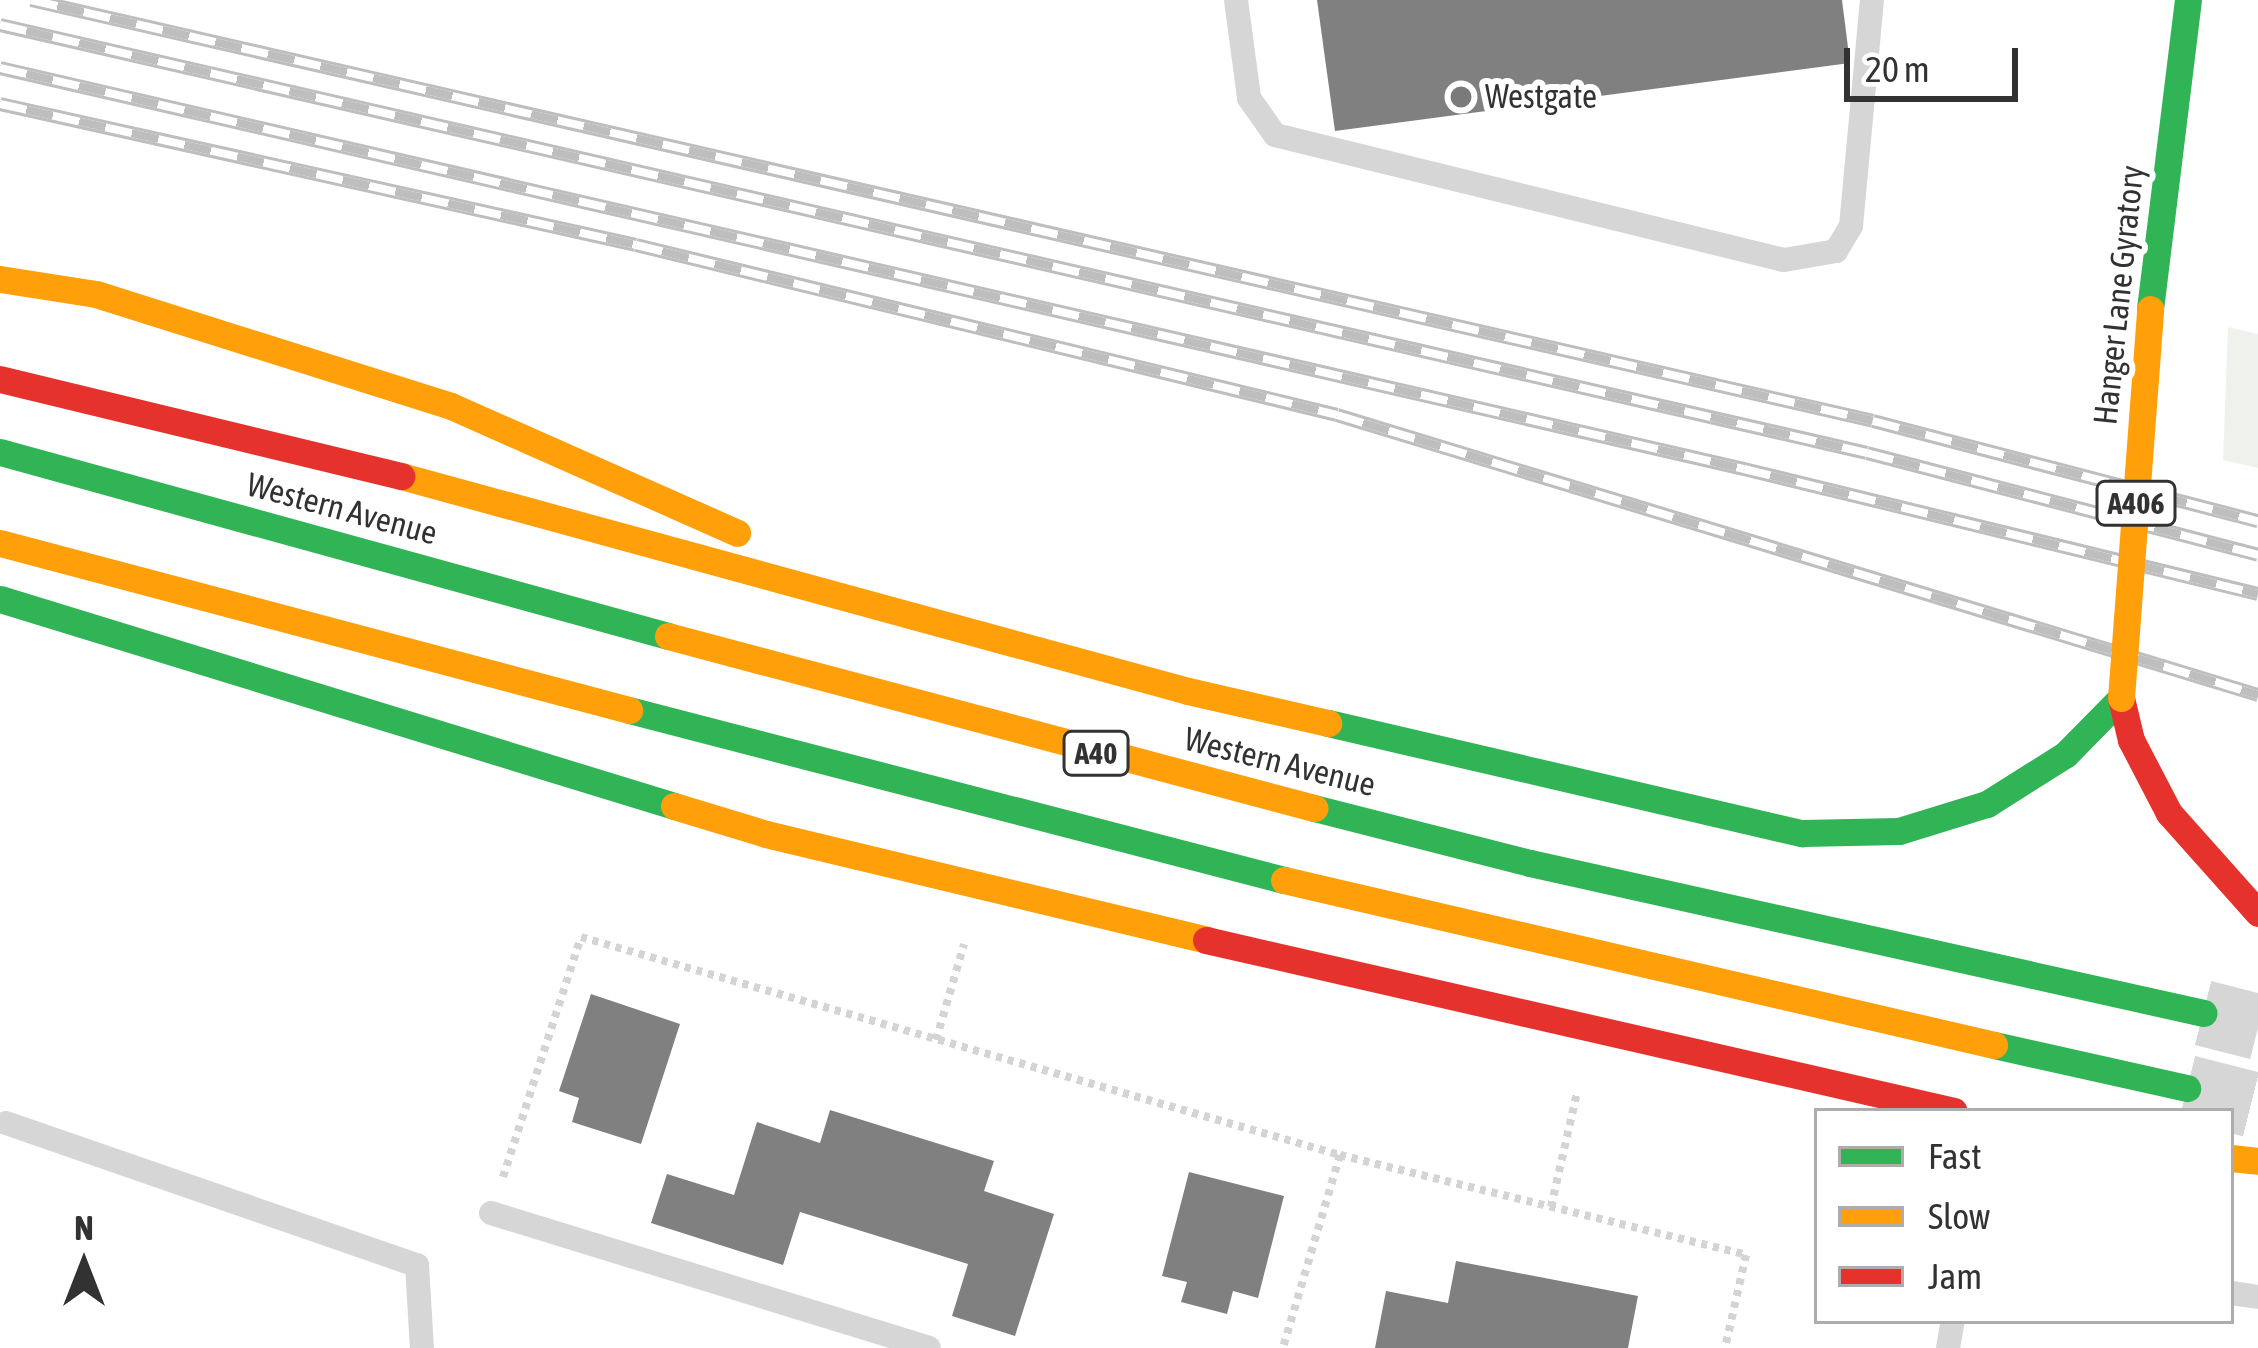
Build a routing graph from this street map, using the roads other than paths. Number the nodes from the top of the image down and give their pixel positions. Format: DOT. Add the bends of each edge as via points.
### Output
graph roads {
  1 [pos="1236,0"];
  2 [pos="1872,0"];
  3 [pos="2188,0"];
  4 [pos="0,279"];
  5 [pos="0,379"];
  6 [pos="0,452"];
  7 [pos="0,543"];
  8 [pos="0,599"];
  9 [pos="931,619"];
  10 [pos="2121,698"];
  11 [pos="2258,913"];
  12 [pos="2204,1013"];
  13 [pos="2187,1088"];
  14 [pos="1940,1108"];
  15 [pos="6,1124"];
  16 [pos="491,1213"];
  17 [pos="422,1348"];
  18 [pos="929,1348"];
  1 -- 2 [label="lane" via="1249,98 1275,135 1784,260 1836,251 1851,226"];
  3 -- 10 [label="highway, Hanger Lane Gyratory / A406, bridge" via="2150,309"];
  4 -- 9 [label="highway" via="96,294 451,406"];
  5 -- 9 [label="highway"];
  6 -- 12 [label="highway, Western Avenue / A40" via="1091,752 1530,862"];
  7 -- 13 [label="highway, A40" via="1489,932"];
  8 -- 14 [label="highway" via="766,835"];
  9 -- 10 [label="highway" via="1370,736 1823,836 1899,831 1988,804 2066,754"];
  10 -- 11 [label="highway, Hanger Lane Gyratory / A406" via="2138,755 2169,813"];
  15 -- 17 [label="lane" via="417,1265"];
  16 -- 18 [label="lane"];
}
